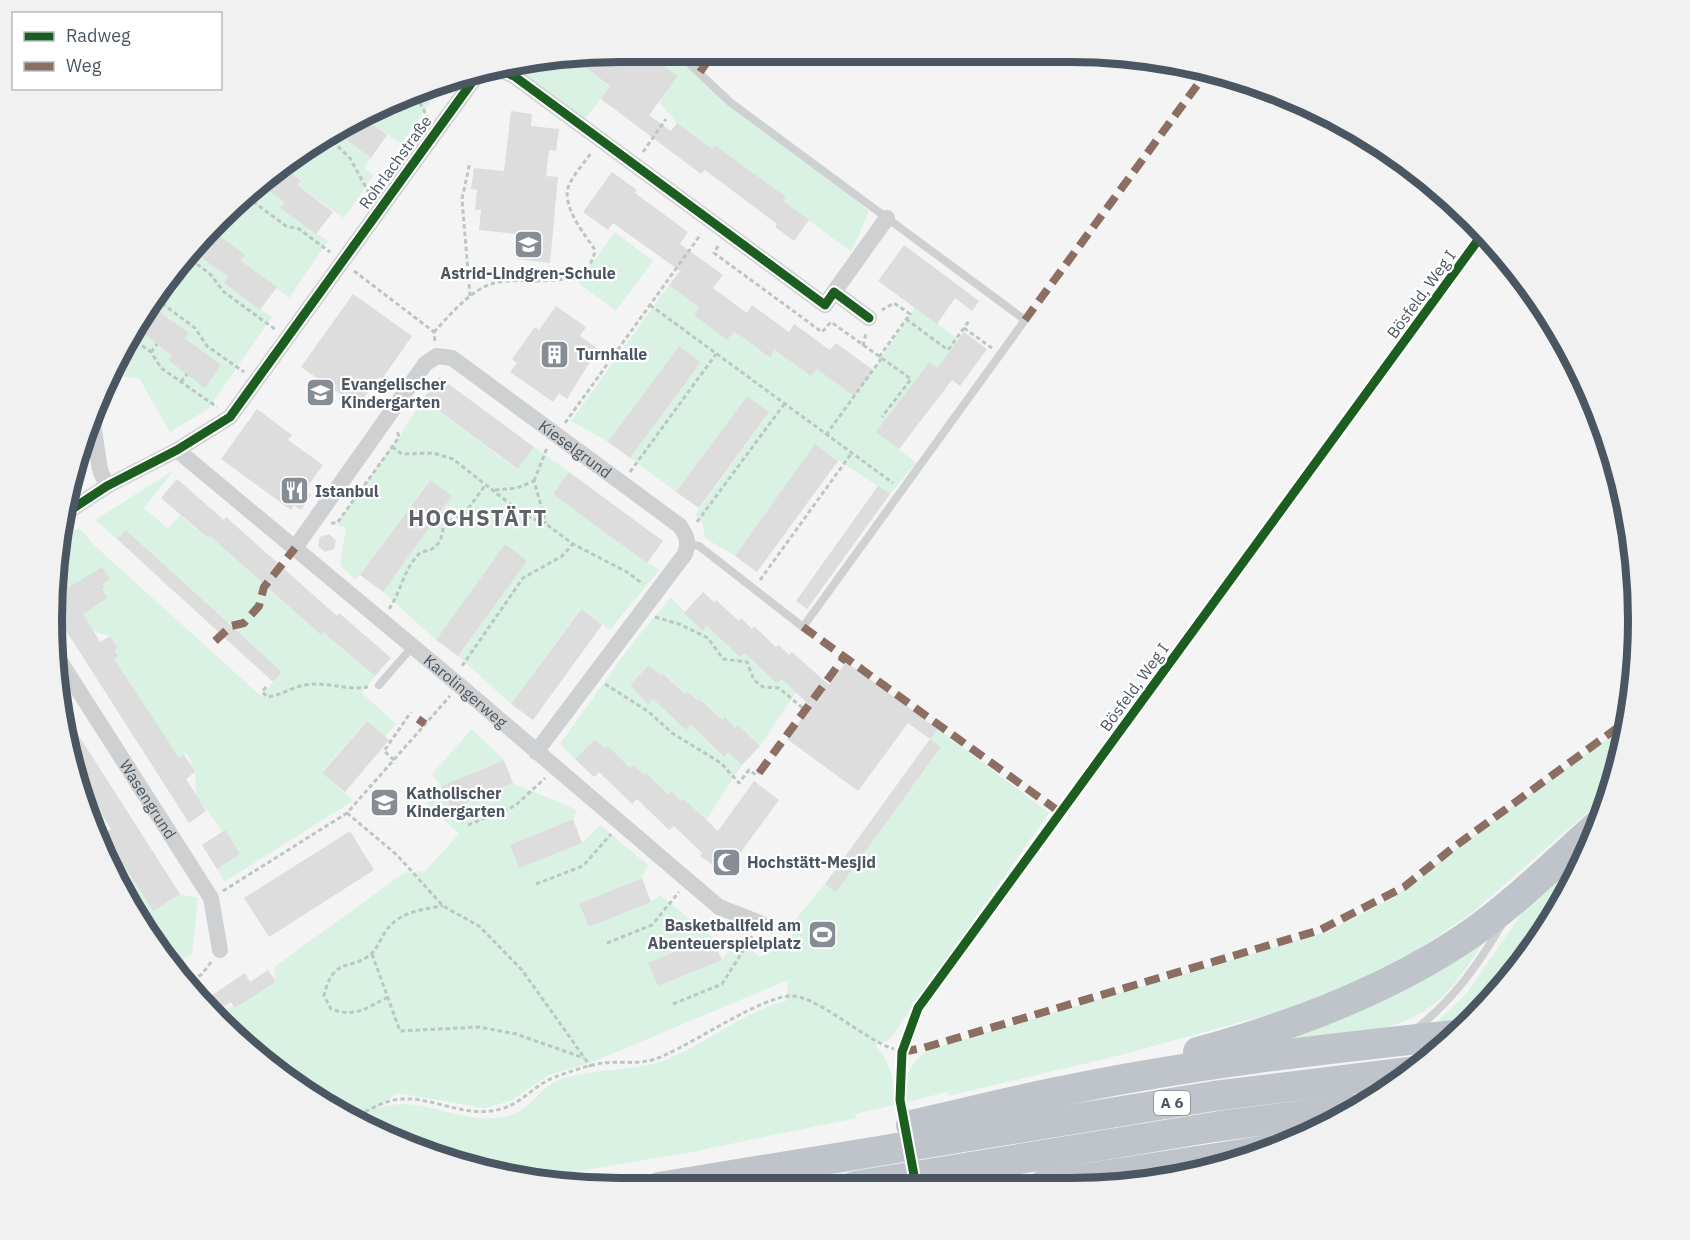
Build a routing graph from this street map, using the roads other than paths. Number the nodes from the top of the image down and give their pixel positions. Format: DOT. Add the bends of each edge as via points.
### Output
graph roads {
  1 [pos="688,62"];
  2 [pos="507,73"];
  3 [pos="472,82"];
  4 [pos="886,218"];
  5 [pos="1478,240"];
  6 [pos="834,292"];
  7 [pos="868,318"];
  8 [pos="94,431"];
  9 [pos="177,450"];
  10 [pos="107,486"];
  11 [pos="73,509"];
  12 [pos="687,539"];
  13 [pos="295,548"];
  14 [pos="412,646"];
  15 [pos="64,667"];
  16 [pos="379,685"];
  17 [pos="536,752"];
  18 [pos="1585,837"];
  19 [pos="1521,893"];
  20 [pos="760,923"];
  21 [pos="220,950"];
  22 [pos="1442,1036"];
  23 [pos="1400,1041"];
  24 [pos="1395,1074"];
  25 [pos="1062,1090"];
  26 [pos="1336,1111"];
  27 [pos="926,1132"];
  28 [pos="1220,1157"];
  29 [pos="1092,1177"];
  30 [pos="712,1178"];
  31 [pos="915,1178"];
  32 [pos="921,1178"];
  1 -- 4 [label="lane" via="730,102"];
  2 -- 6 [label="street, Rohrlachstraße" via="825,305"];
  3 -- 9 [label="street, Rohrlachstraße" via="230,417"];
  4 -- 6 [label="street"];
  4 -- 12 [label="lane" via="1025,320 803,627"];
  5 -- 31 [label="lane, Bösfeld, Weg I" via="918,1008 902,1052 900,1101"];
  6 -- 7 [label="street"];
  8 -- 10 [label="street" via="100,470"];
  9 -- 10 [label="street, Rohrlachstraße"];
  9 -- 13 [label="street, Karolingerweg"];
  10 -- 11 [label="street, Rohrlachstraße"];
  12 -- 13 [label="street, Kieselgrund" via="680,526 452,358 436,356 425,364"];
  12 -- 17 [label="street" via="685,554"];
  13 -- 14 [label="street, Karolingerweg"];
  14 -- 16 [label="lane"];
  14 -- 17 [label="street, Karolingerweg"];
  15 -- 21 [label="street, Wasengrund" via="211,898"];
  17 -- 20 [label="street, Karolingerweg" via="718,907"];
  18 -- 19 [label="highway"];
  19 -- 23 [label="lane" via="1478,965 1455,994"];
  19 -- 25 [label="highway" via="1428,961 1350,999 1272,1030"];
  22 -- 23 [label="highway"];
  23 -- 25 [label="highway"];
  24 -- 27 [label="highway, A 6"];
  25 -- 27 [label="highway"];
  26 -- 32 [label="highway, A 6" via="1220,1126"];
  27 -- 30 [label="highway, A 6"];
  28 -- 29 [label="highway"];
}
